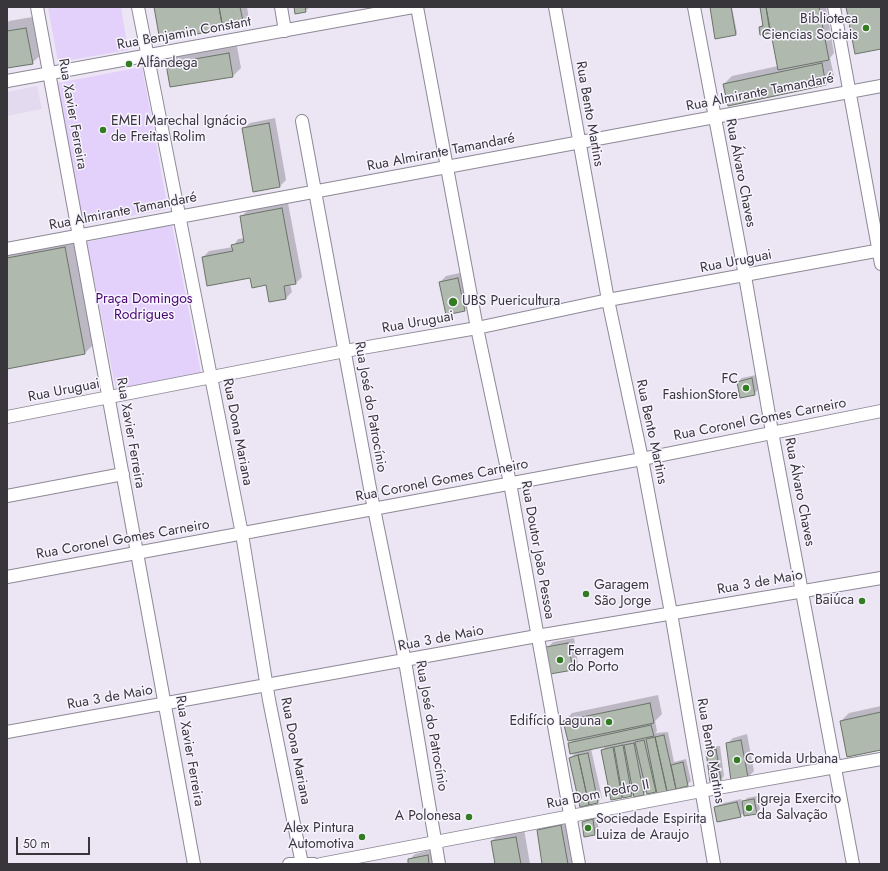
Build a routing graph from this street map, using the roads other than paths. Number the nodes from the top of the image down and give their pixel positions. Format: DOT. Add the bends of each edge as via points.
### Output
graph roads {
  1 [pos="37,7"];
  2 [pos="138,7"];
  3 [pos="281,7"];
  4 [pos="413,7"];
  5 [pos="418,7"];
  6 [pos="555,7"];
  7 [pos="694,7"];
  8 [pos="834,7"];
  9 [pos="285,31"];
  10 [pos="149,55"];
  11 [pos="49,73"];
  12 [pos="7,81"];
  13 [pos="881,86"];
  14 [pos="849,92"];
  15 [pos="714,117"];
  16 [pos="302,121"];
  17 [pos="579,143"];
  18 [pos="448,167"];
  19 [pos="316,192"];
  20 [pos="180,216"];
  21 [pos="79,236"];
  22 [pos="7,249"];
  23 [pos="880,250"];
  24 [pos="881,264"];
  25 [pos="745,276"];
  26 [pos="608,300"];
  27 [pos="477,328"];
  28 [pos="345,351"];
  29 [pos="211,378"];
  30 [pos="109,398"];
  31 [pos="881,411"];
  32 [pos="7,417"];
  33 [pos="772,432"];
  34 [pos="642,459"];
  35 [pos="123,474"];
  36 [pos="510,483"];
  37 [pos="7,496"];
  38 [pos="374,509"];
  39 [pos="242,534"];
  40 [pos="137,554"];
  41 [pos="7,576"];
  42 [pos="881,578"];
  43 [pos="802,591"];
  44 [pos="671,613"];
  45 [pos="537,636"];
  46 [pos="405,661"];
  47 [pos="267,686"];
  48 [pos="165,704"];
  49 [pos="7,732"];
  50 [pos="881,759"];
  51 [pos="836,768"];
  52 [pos="701,791"];
  53 [pos="570,815"];
  54 [pos="435,841"];
  55 [pos="194,864"];
  56 [pos="289,864"];
  57 [pos="306,864"];
  58 [pos="321,864"];
  59 [pos="439,864"];
  60 [pos="579,864"];
  61 [pos="714,864"];
  62 [pos="853,864"];
  1 -- 11 [label="street, Rua Xavier Ferreira"];
  2 -- 10 [label="street, Rua Dona Mariana"];
  3 -- 9 [label="street"];
  4 -- 9 [label="street, Rua Benjamin Constant"];
  5 -- 18 [label="street, Rua Doutor João Pessoa"];
  6 -- 17 [label="street, Rua Bento Martins"];
  7 -- 15 [label="street, Rua Álvaro Chaves"];
  8 -- 14 [label="street"];
  9 -- 10 [label="street, Rua Benjamin Constant"];
  10 -- 11 [label="street, Rua Benjamin Constant"];
  10 -- 20 [label="street, Rua Dona Mariana"];
  11 -- 12 [label="street, Rua Benjamin Constant"];
  11 -- 21 [label="street, Rua Xavier Ferreira"];
  13 -- 14 [label="street, Rua Almirante Tamandaré"];
  14 -- 15 [label="street, Rua Almirante Tamandaré"];
  14 -- 23 [label="street"];
  15 -- 17 [label="street, Rua Almirante Tamandaré"];
  15 -- 25 [label="street, Rua Álvaro Chaves"];
  16 -- 19 [label="street, Rua José do Patrocínio"];
  17 -- 18 [label="street, Rua Almirante Tamandaré"];
  17 -- 26 [label="street, Rua Bento Martins"];
  18 -- 19 [label="street, Rua Almirante Tamandaré"];
  18 -- 27 [label="street, Rua Doutor João Pessoa"];
  19 -- 20 [label="street, Rua Almirante Tamandaré"];
  19 -- 28 [label="street, Rua José do Patrocínio"];
  20 -- 21 [label="street, Rua Almirante Tamandaré"];
  20 -- 29 [label="street, Rua Dona Mariana"];
  21 -- 22 [label="street, Rua Almirante Tamandaré"];
  21 -- 30 [label="street, Rua Xavier Ferreira"];
  23 -- 24 [label="street"];
  23 -- 25 [label="street, Rua Uruguai"];
  25 -- 26 [label="street, Rua Uruguai"];
  25 -- 33 [label="street, Rua Álvaro Chaves"];
  26 -- 27 [label="street, Rua Uruguai"];
  26 -- 34 [label="street, Rua Bento Martins"];
  27 -- 28 [label="street, Rua Uruguai"];
  27 -- 36 [label="street, Rua Doutor João Pessoa"];
  28 -- 29 [label="street, Rua Uruguai"];
  28 -- 38 [label="street, Rua José do Patrocínio"];
  29 -- 30 [label="street, Rua Uruguai"];
  29 -- 39 [label="street, Rua Dona Mariana"];
  30 -- 32 [label="street, Rua Uruguai"];
  30 -- 35 [label="street, Rua Xavier Ferreira"];
  31 -- 33 [label="street, Rua Coronel Gomes Carneiro"];
  33 -- 34 [label="street, Rua Coronel Gomes Carneiro"];
  33 -- 43 [label="street, Rua Álvaro Chaves"];
  34 -- 36 [label="street, Rua Coronel Gomes Carneiro"];
  34 -- 44 [label="street, Rua Bento Martins"];
  35 -- 37 [label="street"];
  35 -- 40 [label="street, Rua Xavier Ferreira"];
  36 -- 38 [label="street, Rua Coronel Gomes Carneiro"];
  36 -- 45 [label="street, Rua Doutor João Pessoa"];
  38 -- 39 [label="street, Rua Coronel Gomes Carneiro"];
  38 -- 46 [label="street, Rua José do Patrocínio"];
  39 -- 40 [label="street, Rua Coronel Gomes Carneiro"];
  39 -- 47 [label="street, Rua Dona Mariana"];
  40 -- 41 [label="street, Rua Coronel Gomes Carneiro"];
  40 -- 48 [label="street, Rua Xavier Ferreira"];
  42 -- 43 [label="street, Rua 3 de Maio"];
  43 -- 44 [label="street, Rua 3 de Maio"];
  43 -- 51 [label="street, Rua Álvaro Chaves"];
  44 -- 45 [label="street, Rua 3 de Maio"];
  44 -- 52 [label="street, Rua Bento Martins"];
  45 -- 46 [label="street, Rua 3 de Maio"];
  45 -- 53 [label="street, Rua Doutor João Pessoa"];
  46 -- 47 [label="street, Rua 3 de Maio"];
  46 -- 54 [label="street, Rua José do Patrocínio"];
  47 -- 48 [label="street, Rua 3 de Maio"];
  47 -- 57 [label="street, Rua Dona Mariana"];
  48 -- 49 [label="street, Rua 3 de Maio"];
  48 -- 55 [label="street, Rua Xavier Ferreira"];
  50 -- 51 [label="street, Rua Dom Pedro II"];
  51 -- 52 [label="street, Rua Dom Pedro II"];
  51 -- 62 [label="street, Rua Álvaro Chaves"];
  52 -- 53 [label="street, Rua Dom Pedro II"];
  52 -- 61 [label="street, Rua Bento Martins"];
  53 -- 54 [label="street, Rua Dom Pedro II"];
  53 -- 60 [label="street, Rua Doutor João Pessoa"];
  54 -- 58 [label="street, Rua Dom Pedro II"];
  54 -- 59 [label="street, Rua José do Patrocínio"];
  56 -- 57 [label="street"];
}
